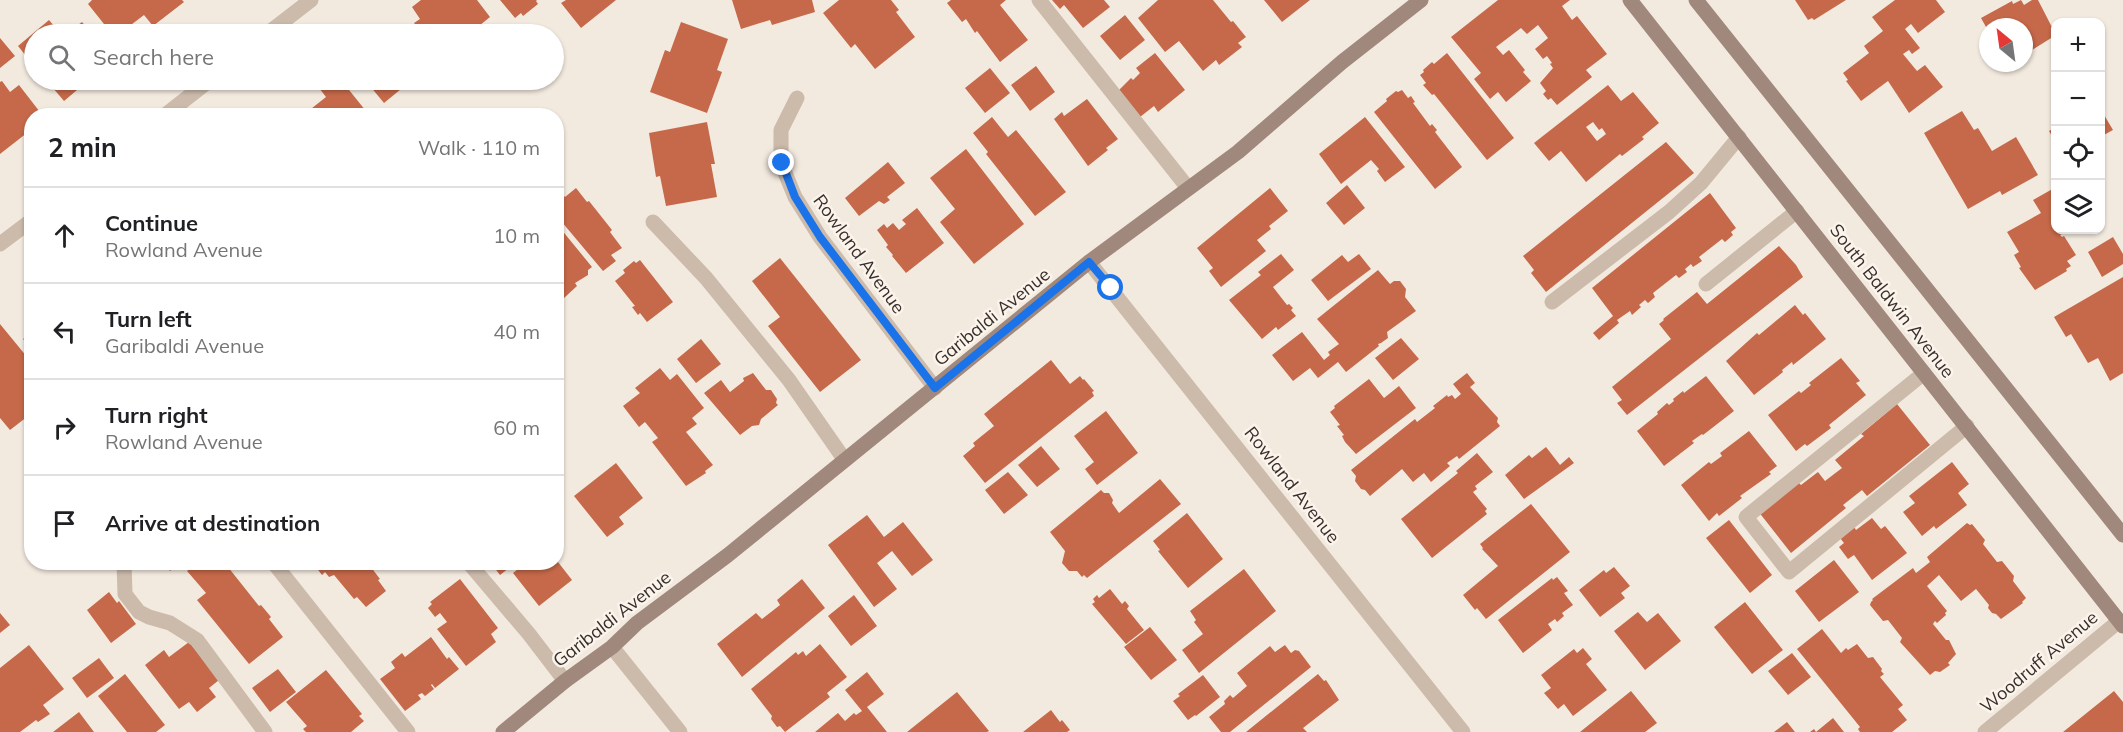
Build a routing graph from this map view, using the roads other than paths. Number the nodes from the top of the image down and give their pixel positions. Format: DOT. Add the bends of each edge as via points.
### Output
graph roads {
  1 [pos="310,0"];
  2 [pos="1039,0"];
  3 [pos="1421,0"];
  4 [pos="1630,0"];
  5 [pos="1696,0"];
  6 [pos="280,24"];
  7 [pos="197,90"];
  8 [pos="797,98"];
  9 [pos="174,108"];
  10 [pos="1739,137"];
  11 [pos="1188,188"];
  12 [pos="1797,211"];
  13 [pos="653,222"];
  14 [pos="24,226"];
  15 [pos="0,244"];
  16 [pos="1089,262"];
  17 [pos="1706,284"];
  18 [pos="1552,302"];
  19 [pos="1924,373"];
  20 [pos="935,388"];
  21 [pos="1967,426"];
  22 [pos="844,459"];
  23 [pos="2123,535"];
  24 [pos="126,570"];
  25 [pos="279,570"];
  26 [pos="475,570"];
  27 [pos="2122,622"];
  28 [pos="612,647"];
  29 [pos="565,681"];
  30 [pos="265,732"];
  31 [pos="408,732"];
  32 [pos="504,732"];
  33 [pos="680,732"];
  34 [pos="1462,732"];
  35 [pos="1985,732"];
  1 -- 6 [label="street"];
  2 -- 11 [label="street"];
  3 -- 11 [label="main road, Garibaldi Avenue" via="1238,152"];
  4 -- 10 [label="main road, South Baldwin Avenue"];
  5 -- 23 [label="main road, South Baldwin Avenue"];
  7 -- 9 [label="street"];
  8 -- 20 [label="street, Rowland Avenue" via="781,130 782,163 795,197 820,237"];
  10 -- 12 [label="main road, South Baldwin Avenue"];
  10 -- 18 [label="street" via="1701,183 1669,212"];
  11 -- 16 [label="main road, Garibaldi Avenue"];
  12 -- 17 [label="street"];
  12 -- 19 [label="main road, South Baldwin Avenue"];
  13 -- 22 [label="street" via="706,278 789,380"];
  14 -- 15 [label="street"];
  16 -- 20 [label="main road, Garibaldi Avenue"];
  16 -- 34 [label="street, Rowland Avenue"];
  19 -- 21 [label="main road, South Baldwin Avenue"];
  19 -- 21 [label="street" via="1746,517 1790,572"];
  20 -- 22 [label="main road, Garibaldi Avenue"];
  21 -- 27 [label="main road, South Baldwin Avenue"];
  22 -- 28 [label="main road, Garibaldi Avenue"];
  24 -- 30 [label="street" via="125,594 139,612 170,623 197,640"];
  25 -- 31 [label="street"];
  26 -- 29 [label="street"];
  27 -- 35 [label="street, Woodruff Avenue"];
  28 -- 29 [label="main road, Garibaldi Avenue"];
  28 -- 33 [label="street"];
  29 -- 32 [label="main road, Garibaldi Avenue"];
}
